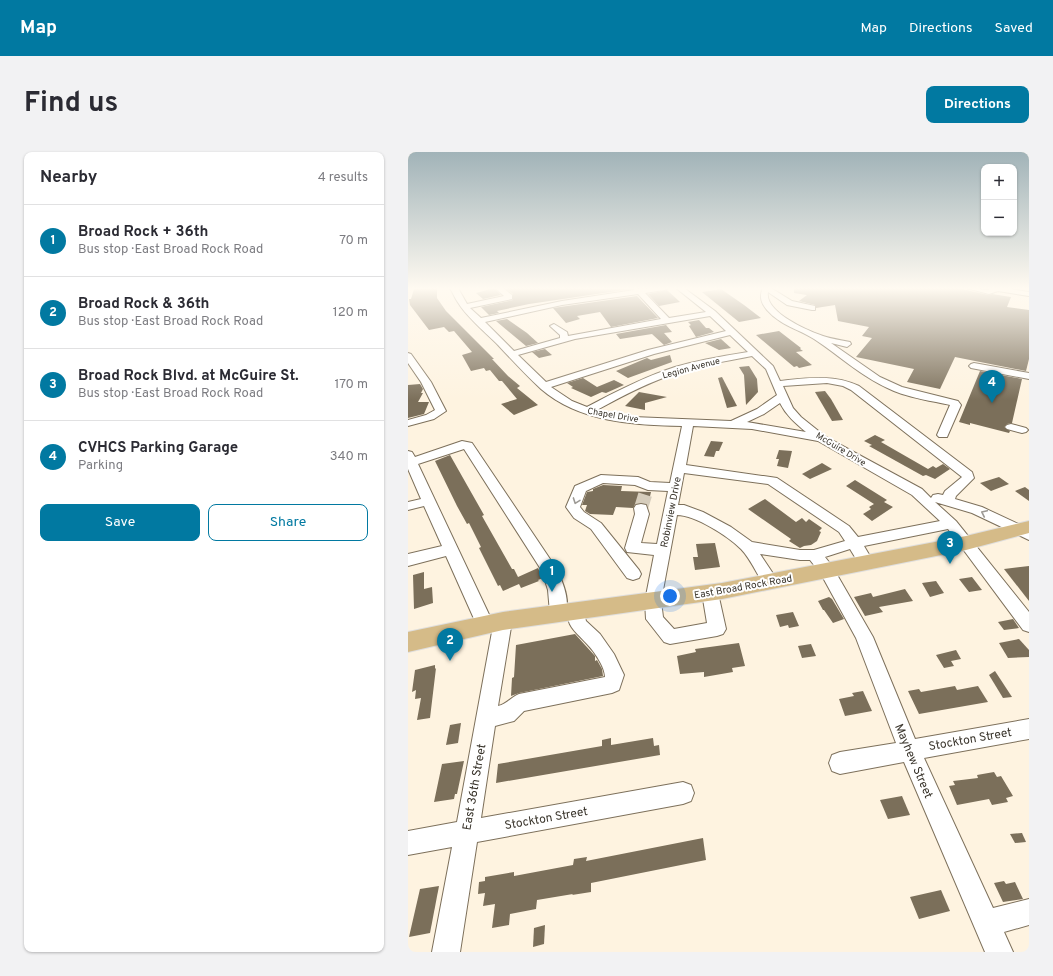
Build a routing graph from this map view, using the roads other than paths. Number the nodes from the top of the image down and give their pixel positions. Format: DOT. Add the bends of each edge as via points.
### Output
graph roads {
  1 [pos="482,325"];
  2 [pos="644,325"];
  3 [pos="725,325"];
  4 [pos="794,325"];
  5 [pos="554,326"];
  6 [pos="732,332"];
  7 [pos="544,337"];
  8 [pos="816,337"];
  9 [pos="565,340"];
  10 [pos="551,344"];
  11 [pos="848,344"];
  12 [pos="754,353"];
  13 [pos="512,354"];
  14 [pos="408,356"];
  15 [pos="974,366"];
  16 [pos="1029,376"];
  17 [pos="777,384"];
  18 [pos="544,386"];
  19 [pos="781,396"];
  20 [pos="587,411"];
  21 [pos="688,422"];
  22 [pos="408,423"];
  23 [pos="730,424"];
  24 [pos="1011,427"];
  25 [pos="1022,430"];
  26 [pos="943,435"];
  27 [pos="822,439"];
  28 [pos="410,462"];
  29 [pos="679,468"];
  30 [pos="675,487"];
  31 [pos="917,492"];
  32 [pos="948,500"];
  33 [pos="429,501"];
  34 [pos="408,506"];
  35 [pos="641,508"];
  36 [pos="671,510"];
  37 [pos="951,524"];
  38 [pos="1026,531"];
  39 [pos="854,543"];
  40 [pos="966,543"];
  41 [pos="748,547"];
  42 [pos="632,548"];
  43 [pos="451,549"];
  44 [pos="663,550"];
  45 [pos="618,555"];
  46 [pos="814,555"];
  47 [pos="408,560"];
  48 [pos="866,563"];
  49 [pos="827,570"];
  50 [pos="633,574"];
  51 [pos="770,581"];
  52 [pos="710,593"];
  53 [pos="653,601"];
  54 [pos="567,612"];
  55 [pos="494,623"];
  56 [pos="1028,623"];
  57 [pos="408,642"];
  58 [pos="486,718"];
  59 [pos="1029,729"];
  60 [pos="909,750"];
  61 [pos="840,764"];
  62 [pos="683,793"];
  63 [pos="466,833"];
  64 [pos="408,843"];
  65 [pos="1029,912"];
  66 [pos="986,923"];
  67 [pos="446,952"];
  68 [pos="999,952"];
  1 -- 13 [label="street, Chapel Drive"];
  2 -- 9 [label="street"];
  3 -- 6 [label="street, McGuire Drive"];
  4 -- 8 [label="street"];
  5 -- 9 [label="street" via="564,334"];
  6 -- 12 [label="street, McGuire Drive"];
  6 -- 18 [label="street" via="651,352"];
  7 -- 10 [label="street"];
  8 -- 11 [label="street"];
  8 -- 26 [label="street" via="877,379 898,389 954,403 956,405"];
  9 -- 10 [label="street"];
  10 -- 13 [label="street"];
  12 -- 17 [label="street, McGuire Drive" via="770,368"];
  12 -- 20 [label="street, Legion Avenue" via="669,372"];
  13 -- 18 [label="street, Chapel Drive"];
  14 -- 22 [label="street" via="441,410 430,417"];
  15 -- 16 [label="street"];
  17 -- 19 [label="street, McGuire Drive"];
  17 -- 32 [label="street" via="831,380 855,388 968,475 966,482 950,494"];
  18 -- 20 [label="street, Chapel Drive" via="568,403"];
  19 -- 23 [label="street" via="762,412"];
  19 -- 27 [label="street, McGuire Drive" via="797,419"];
  20 -- 21 [label="street, Chapel Drive" via="629,419"];
  21 -- 23 [label="street, Chapel Drive"];
  21 -- 29 [label="street, Robinview Drive"];
  23 -- 27 [label="street, Chapel Drive" via="768,428"];
  24 -- 25 [label="street"];
  27 -- 31 [label="street, McGuire Drive"];
  28 -- 33 [label="street"];
  28 -- 54 [label="street" via="462,445 468,446 549,569 559,600"];
  29 -- 30 [label="street, Robinview Drive"];
  29 -- 39 [label="street" via="772,481 844,529"];
  30 -- 36 [label="street, Robinview Drive"];
  30 -- 45 [label="street, one-way" via="647,489 638,481 600,480 580,489 573,506 581,518 595,524"];
  31 -- 32 [label="street, McGuire Drive"];
  31 -- 37 [label="street, McGuire Drive"];
  38 -- 32 [label="street, McGuire Drive, one-way"];
  33 -- 34 [label="street"];
  33 -- 43 [label="street"];
  35 -- 42 [label="street" via="642,514"];
  36 -- 41 [label="street" via="684,510 698,515 726,530"];
  36 -- 44 [label="street, Robinview Drive"];
  37 -- 39 [label="street"];
  37 -- 40 [label="street, McGuire Drive"];
  38 -- 40 [label="main road, East Broad Rock Road"];
  39 -- 46 [label="street"];
  39 -- 48 [label="street"];
  40 -- 48 [label="main road, East Broad Rock Road"];
  40 -- 56 [label="street, McGuire Drive"];
  41 -- 46 [label="street"];
  41 -- 51 [label="street"];
  42 -- 44 [label="street"];
  42 -- 45 [label="street"];
  43 -- 47 [label="street"];
  43 -- 55 [label="street"];
  44 -- 53 [label="street, Robinview Drive"];
  45 -- 50 [label="street"];
  46 -- 49 [label="street, Mayhew Street"];
  48 -- 49 [label="main road, East Broad Rock Road"];
  49 -- 51 [label="main road, East Broad Rock Road"];
  49 -- 60 [label="street, Mayhew Street" via="864,637"];
  51 -- 52 [label="main road, East Broad Rock Road"];
  52 -- 53 [label="main road, East Broad Rock Road"];
  52 -- 53 [label="street" via="717,629 670,637 655,618"];
  53 -- 54 [label="main road, East Broad Rock Road"];
  54 -- 55 [label="main road, East Broad Rock Road"];
  54 -- 58 [label="street" via="594,639 608,660 614,675 612,684 519,703 507,714"];
  55 -- 57 [label="main road, East Broad Rock Road"];
  55 -- 58 [label="street, East 36th Street"];
  58 -- 63 [label="street, East 36th Street"];
  59 -- 60 [label="street, Stockton Street"];
  60 -- 61 [label="street, Stockton Street"];
  60 -- 66 [label="street, Mayhew Street"];
  62 -- 63 [label="street, Stockton Street"];
  63 -- 64 [label="street, Stockton Street"];
  63 -- 67 [label="street, East 36th Street"];
  65 -- 66 [label="street"];
  66 -- 68 [label="street, Mayhew Street"];
}
